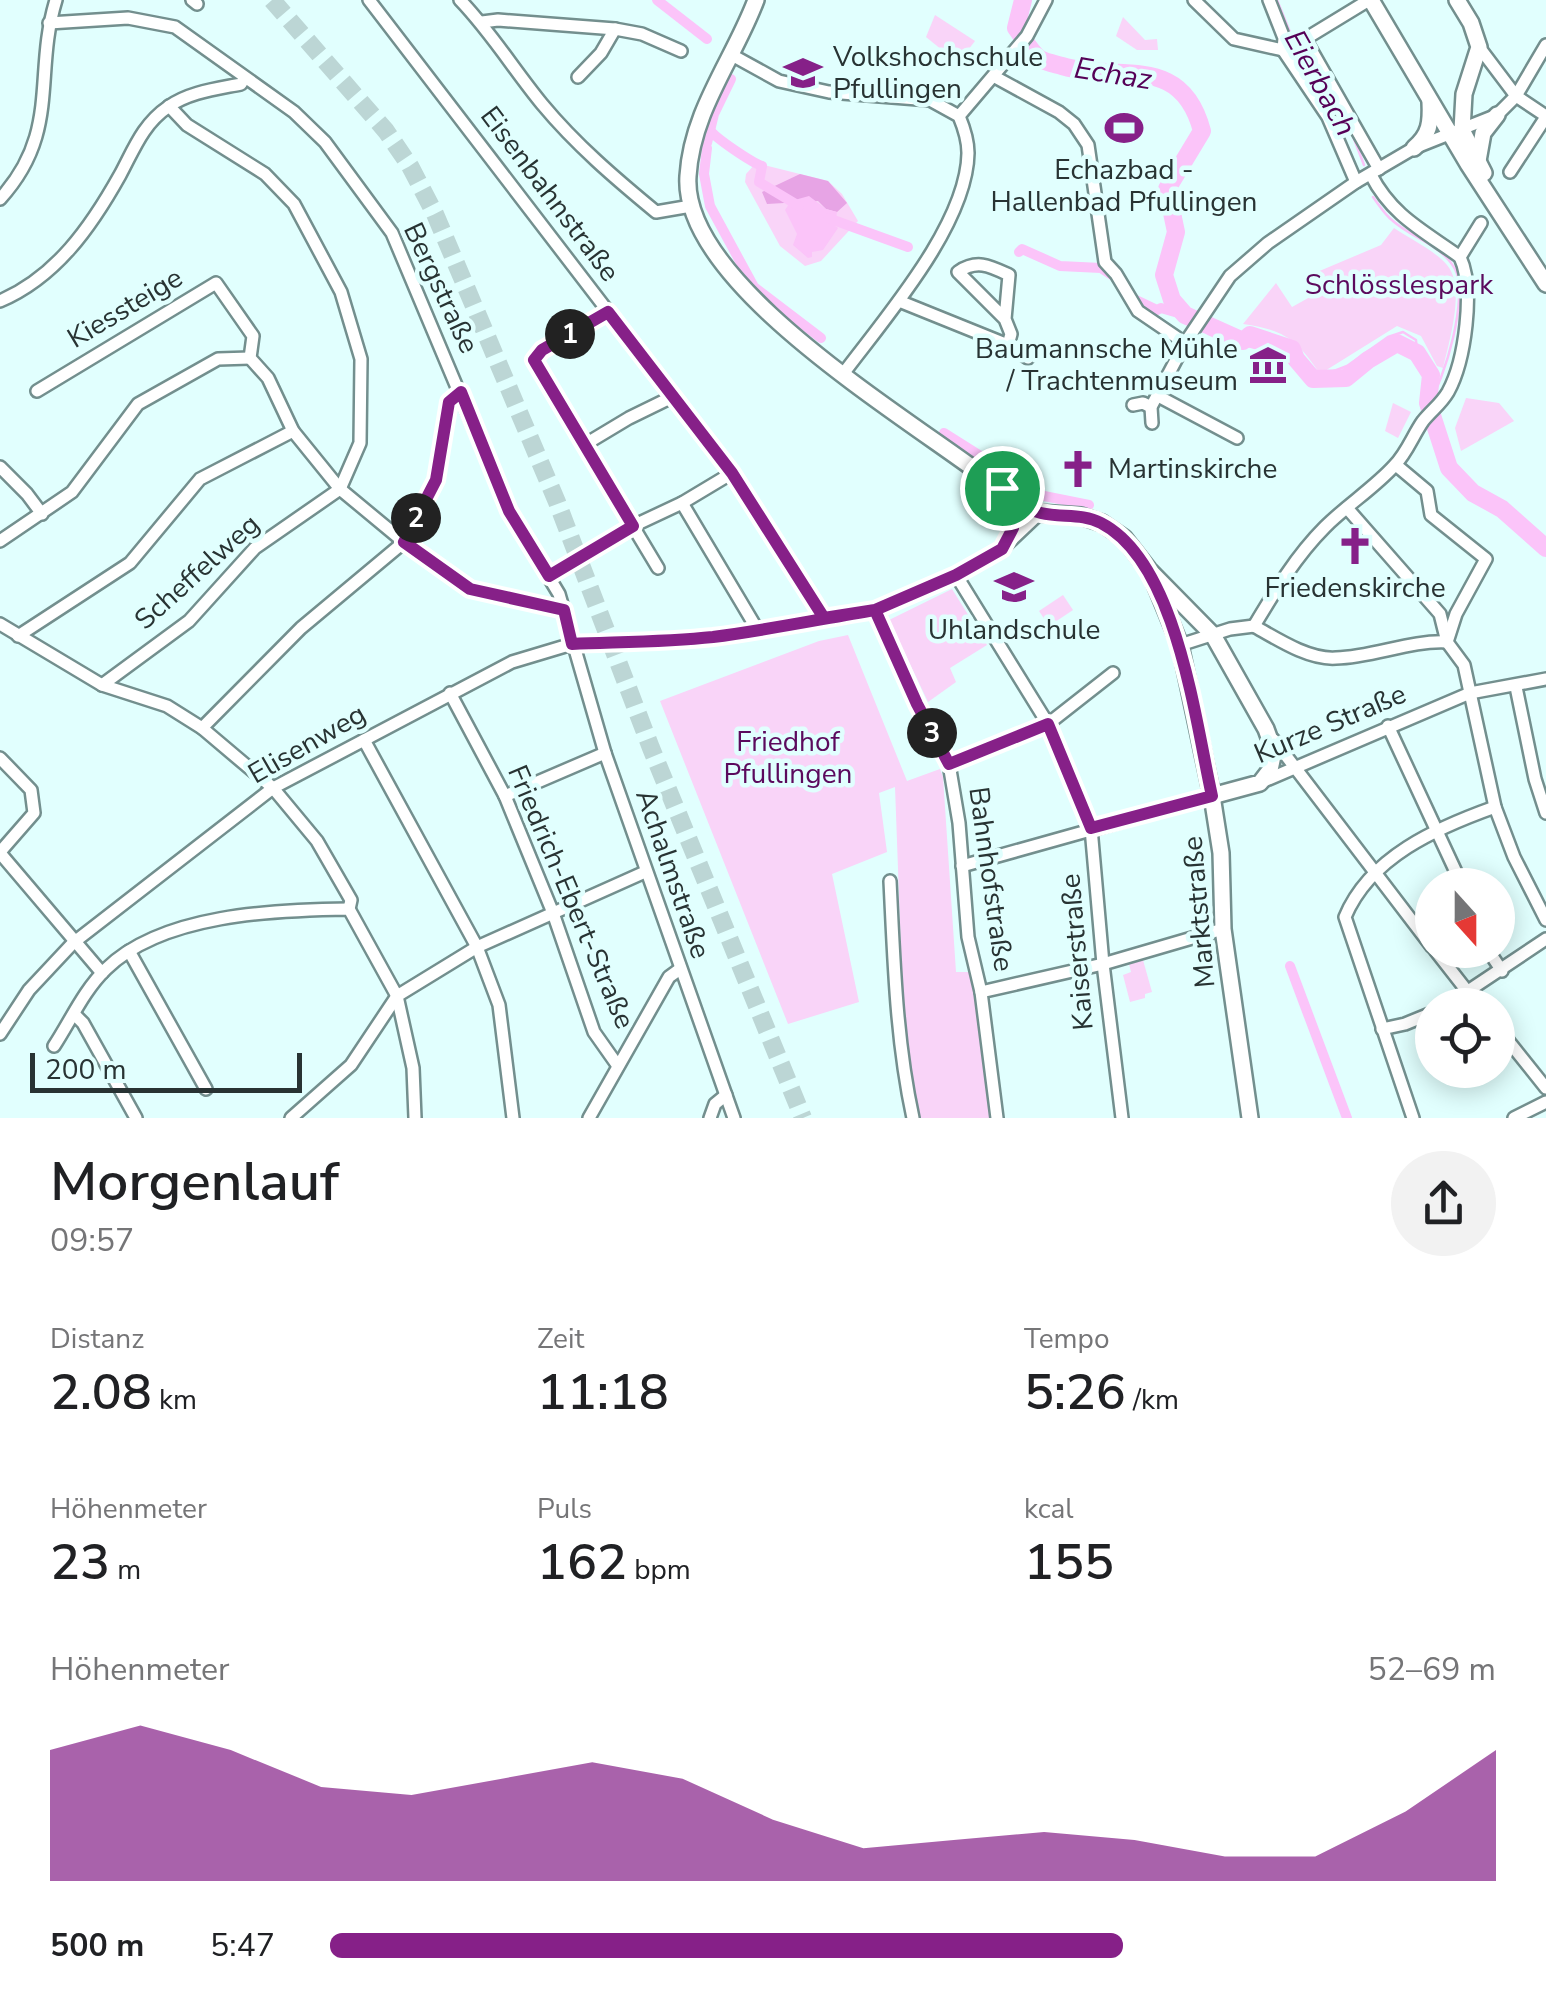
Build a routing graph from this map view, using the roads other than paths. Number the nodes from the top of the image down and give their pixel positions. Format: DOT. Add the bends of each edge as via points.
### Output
graph roads {
  1 [pos="56,0"];
  2 [pos="369,0"];
  3 [pos="460,0"];
  4 [pos="756,0"];
  5 [pos="1046,0"];
  6 [pos="1194,0"];
  7 [pos="1269,0"];
  8 [pos="1370,0"];
  9 [pos="1458,0"];
  10 [pos="474,6"];
  11 [pos="482,22"];
  12 [pos="49,23"];
  13 [pos="615,30"];
  14 [pos="1546,45"];
  15 [pos="1479,47"];
  16 [pos="1283,50"];
  17 [pos="681,51"];
  18 [pos="730,54"];
  19 [pos="578,77"];
  20 [pos="996,77"];
  21 [pos="244,79"];
  22 [pos="1516,96"];
  23 [pos="1430,98"];
  24 [pos="169,106"];
  25 [pos="1496,115"];
  26 [pos="960,116"];
  27 [pos="1546,117"];
  28 [pos="1456,132"];
  29 [pos="1414,148"];
  30 [pos="1478,161"];
  31 [pos="1510,172"];
  32 [pos="1369,176"];
  33 [pos="5,185"];
  34 [pos="0,200"];
  35 [pos="691,206"];
  36 [pos="1500,210"];
  37 [pos="1481,223"];
  38 [pos="1460,257"];
  39 [pos="1546,284"];
  40 [pos="0,301"];
  41 [pos="899,301"];
  42 [pos="608,312"];
  43 [pos="1004,320"];
  44 [pos="1185,343"];
  45 [pos="1008,346"];
  46 [pos="250,358"];
  47 [pos="1028,358"];
  48 [pos="843,374"];
  49 [pos="37,391"];
  50 [pos="461,392"];
  51 [pos="674,396"];
  52 [pos="1155,402"];
  53 [pos="1133,405"];
  54 [pos="1152,423"];
  55 [pos="293,431"];
  56 [pos="1237,438"];
  57 [pos="584,444"];
  58 [pos="1396,464"];
  59 [pos="0,467"];
  60 [pos="732,473"];
  61 [pos="1002,488"];
  62 [pos="340,489"];
  63 [pos="682,504"];
  64 [pos="1346,508"];
  65 [pos="1040,512"];
  66 [pos="42,514"];
  67 [pos="633,526"];
  68 [pos="0,541"];
  69 [pos="404,542"];
  70 [pos="1002,549"];
  71 [pos="658,568"];
  72 [pos="1149,570"];
  73 [pos="956,575"];
  74 [pos="549,576"];
  75 [pos="564,610"];
  76 [pos="875,610"];
  77 [pos="824,618"];
  78 [pos="0,624"];
  79 [pos="1254,626"];
  80 [pos="757,629"];
  81 [pos="1213,634"];
  82 [pos="18,636"];
  83 [pos="1447,642"];
  84 [pos="572,644"];
  85 [pos="1180,644"];
  86 [pos="1114,673"];
  87 [pos="1546,680"];
  88 [pos="102,685"];
  89 [pos="1516,687"];
  90 [pos="450,693"];
  91 [pos="1470,693"];
  92 [pos="1048,724"];
  93 [pos="1388,726"];
  94 [pos="202,728"];
  95 [pos="1266,729"];
  96 [pos="364,740"];
  97 [pos="604,754"];
  98 [pos="0,758"];
  99 [pos="949,764"];
  100 [pos="1295,768"];
  101 [pos="1260,782"];
  102 [pos="273,788"];
  103 [pos="505,796"];
  104 [pos="1212,796"];
  105 [pos="1495,808"];
  106 [pos="1546,813"];
  107 [pos="1091,828"];
  108 [pos="1437,832"];
  109 [pos="0,853"];
  110 [pos="962,866"];
  111 [pos="1454,868"];
  112 [pos="1374,871"];
  113 [pos="645,872"];
  114 [pos="890,881"];
  115 [pos="349,910"];
  116 [pos="553,913"];
  117 [pos="1546,920"];
  118 [pos="1415,924"];
  119 [pos="1222,929"];
  120 [pos="1546,939"];
  121 [pos="73,943"];
  122 [pos="477,947"];
  123 [pos="129,951"];
  124 [pos="1102,964"];
  125 [pos="1500,968"];
  126 [pos="680,969"];
  127 [pos="1502,971"];
  128 [pos="102,973"];
  129 [pos="1474,988"];
  130 [pos="982,992"];
  131 [pos="397,996"];
  132 [pos="74,1014"];
  133 [pos="1415,1020"];
  134 [pos="1382,1029"];
  135 [pos="0,1034"];
  136 [pos="54,1046"];
  137 [pos="1515,1049"];
  138 [pos="618,1066"];
  139 [pos="1546,1088"];
  140 [pos="206,1090"];
  141 [pos="726,1095"];
  142 [pos="1546,1102"];
  143 [pos="307,1113"];
  144 [pos="136,1118"];
  145 [pos="291,1118"];
  146 [pos="415,1118"];
  147 [pos="513,1118"];
  148 [pos="589,1118"];
  149 [pos="710,1118"];
  150 [pos="734,1118"];
  151 [pos="914,1118"];
  152 [pos="997,1118"];
  153 [pos="1122,1118"];
  154 [pos="1250,1118"];
  155 [pos="1412,1118"];
  156 [pos="1514,1118"];
  1 -- 12 [label="street"];
  2 -- 42 [label="street, Eisenbahnstraße"];
  3 -- 10 [label="street"];
  4 -- 18 [label="main road"];
  5 -- 20 [label="street"];
  6 -- 16 [label="street" via="1234,39"];
  7 -- 16 [label="street"];
  8 -- 23 [label="main road"];
  8 -- 32 [label="street" via="1305,40"];
  9 -- 15 [label="main road"];
  10 -- 11 [label="street"];
  11 -- 13 [label="street"];
  11 -- 35 [label="street" via="543,105 603,168 656,212"];
  12 -- 21 [label="street, Bergstraße" via="128,18 175,27"];
  12 -- 33 [label="street" via="43,115 28,159"];
  13 -- 17 [label="street"];
  13 -- 19 [label="street"];
  14 -- 22 [label="street"];
  15 -- 22 [label="street"];
  15 -- 28 [label="main road"];
  16 -- 32 [label="street"];
  18 -- 26 [label="street" via="779,81 930,100"];
  18 -- 35 [label="main road" via="698,127 688,177"];
  20 -- 26 [label="street"];
  20 -- 44 [label="street" via="1074,124 1088,145 1105,262 1138,311"];
  21 -- 24 [label="street"];
  21 -- 50 [label="street, Bergstraße" via="324,141 392,233"];
  22 -- 25 [label="street"];
  22 -- 27 [label="street"];
  23 -- 28 [label="main road"];
  23 -- 29 [label="main road" via="1431,122"];
  24 -- 40 [label="street" via="144,128 91,225 54,267"];
  24 -- 62 [label="street" via="187,125 265,174 294,204 340,292 362,358 360,443"];
  25 -- 28 [label="street"];
  25 -- 30 [label="main road" via="1483,133"];
  26 -- 41 [label="street" via="968,156 946,226"];
  27 -- 31 [label="street"];
  28 -- 29 [label="street"];
  28 -- 30 [label="main road"];
  28 -- 36 [label="main road"];
  29 -- 32 [label="street"];
  30 -- 36 [label="main road"];
  32 -- 38 [label="street" via="1404,219"];
  32 -- 44 [label="street" via="1230,276"];
  33 -- 34 [label="street"];
  35 -- 48 [label="main road" via="717,256 746,290"];
  36 -- 39 [label="main road"];
  37 -- 38 [label="street"];
  38 -- 58 [label="street" via="1466,319 1450,386"];
  41 -- 45 [label="street"];
  41 -- 48 [label="street"];
  42 -- 51 [label="street, Eisenbahnstraße"];
  42 -- 57 [label="street" via="535,355"];
  43 -- 43 [label="street" via="964,281 958,272 979,263 1009,276"];
  43 -- 45 [label="street"];
  44 -- 52 [label="street"];
  45 -- 47 [label="street"];
  46 -- 49 [label="street, Kiessteige" via="253,336 216,283"];
  46 -- 55 [label="street, Kiessteige" via="268,378"];
  46 -- 66 [label="street" via="218,358 138,404 72,492"];
  48 -- 61 [label="main road"];
  50 -- 69 [label="street" via="449,402 436,480"];
  50 -- 74 [label="street, Bergstraße" via="509,511"];
  51 -- 57 [label="street"];
  51 -- 60 [label="street, Eisenbahnstraße"];
  52 -- 53 [label="street"];
  52 -- 54 [label="street"];
  52 -- 56 [label="street"];
  55 -- 62 [label="street, Kiessteige"];
  55 -- 82 [label="street" via="200,479 130,563"];
  57 -- 67 [label="street"];
  58 -- 64 [label="street"];
  58 -- 83 [label="street" via="1427,491 1431,514 1486,558"];
  59 -- 66 [label="street"];
  60 -- 63 [label="street"];
  60 -- 77 [label="street, Eisenbahnstraße"];
  61 -- 65 [label="main road"];
  61 -- 70 [label="street" via="1013,528"];
  62 -- 69 [label="street, Kiessteige"];
  62 -- 88 [label="street, Scheffelweg" via="255,548 189,621"];
  63 -- 67 [label="street"];
  63 -- 80 [label="street"];
  64 -- 79 [label="street" via="1296,560"];
  64 -- 83 [label="street" via="1440,614"];
  65 -- 70 [label="street, Elisenweg"];
  65 -- 72 [label="main road" via="1102,523"];
  66 -- 68 [label="street"];
  67 -- 71 [label="street"];
  67 -- 74 [label="street"];
  69 -- 75 [label="street, Kiessteige" via="470,589"];
  69 -- 94 [label="street" via="301,628"];
  70 -- 73 [label="street, Elisenweg"];
  72 -- 81 [label="main road"];
  72 -- 85 [label="main road, Marktstraße"];
  73 -- 76 [label="street, Elisenweg"];
  73 -- 92 [label="street, Kaiserstraße"];
  74 -- 75 [label="street, Bergstraße"];
  75 -- 84 [label="street, Bergstraße"];
  76 -- 77 [label="street, Elisenweg"];
  76 -- 99 [label="street, Bahnhofstraße"];
  77 -- 80 [label="street, Elisenweg"];
  78 -- 82 [label="street"];
  79 -- 81 [label="street"];
  79 -- 83 [label="street" via="1332,659"];
  80 -- 84 [label="street, Elisenweg"];
  81 -- 85 [label="street"];
  81 -- 95 [label="main road"];
  82 -- 88 [label="street"];
  83 -- 91 [label="street" via="1464,666"];
  84 -- 90 [label="street, Elisenweg" via="512,662"];
  84 -- 97 [label="street, Achalmstraße"];
  85 -- 104 [label="main road, Marktstraße"];
  86 -- 92 [label="street"];
  87 -- 89 [label="street, Kurze Straße"];
  88 -- 94 [label="street" via="167,706"];
  89 -- 91 [label="street, Kurze Straße"];
  89 -- 106 [label="street"];
  90 -- 96 [label="street, Elisenweg"];
  90 -- 103 [label="street, Friedrich-Ebert-Straße"];
  91 -- 93 [label="street, Kurze Straße"];
  91 -- 105 [label="street"];
  92 -- 99 [label="street"];
  92 -- 107 [label="street, Kaiserstraße"];
  93 -- 100 [label="street, Kurze Straße"];
  93 -- 108 [label="street"];
  94 -- 102 [label="street"];
  95 -- 100 [label="street"];
  95 -- 101 [label="main road" via="1274,751"];
  96 -- 102 [label="street, Elisenweg"];
  96 -- 122 [label="street"];
  97 -- 103 [label="street"];
  97 -- 113 [label="street, Achalmstraße"];
  98 -- 109 [label="street" via="31,790 34,813"];
  99 -- 110 [label="street, Bahnhofstraße"];
  100 -- 101 [label="street, Kurze Straße"];
  100 -- 112 [label="street"];
  101 -- 104 [label="main road, Kurze Straße"];
  102 -- 115 [label="street" via="318,840 351,900"];
  102 -- 121 [label="street, Elisenweg"];
  103 -- 116 [label="street, Friedrich-Ebert-Straße"];
  104 -- 107 [label="street, Kurze Straße"];
  104 -- 119 [label="main road, Marktstraße"];
  105 -- 108 [label="street"];
  105 -- 117 [label="street"];
  107 -- 110 [label="street, Kurze Straße"];
  107 -- 124 [label="street, Kaiserstraße"];
  108 -- 111 [label="street"];
  108 -- 112 [label="street"];
  109 -- 121 [label="street"];
  110 -- 130 [label="street, Bahnhofstraße" via="968,937"];
  112 -- 118 [label="street"];
  112 -- 134 [label="street" via="1344,917"];
  113 -- 116 [label="street"];
  113 -- 126 [label="street, Achalmstraße"];
  114 -- 151 [label="street" via="896,1012"];
  115 -- 123 [label="street" via="176,927"];
  115 -- 131 [label="street"];
  116 -- 122 [label="street"];
  116 -- 138 [label="street, Friedrich-Ebert-Straße" via="594,1032"];
  119 -- 124 [label="street"];
  119 -- 154 [label="main road, Marktstraße"];
  120 -- 127 [label="street"];
  121 -- 128 [label="street"];
  121 -- 135 [label="street, Elisenweg" via="28,990"];
  122 -- 131 [label="street"];
  122 -- 147 [label="street" via="498,1005"];
  123 -- 128 [label="street"];
  123 -- 140 [label="street"];
  124 -- 130 [label="street"];
  124 -- 153 [label="street, Kaiserstraße"];
  125 -- 127 [label="street"];
  126 -- 138 [label="street" via="668,977"];
  126 -- 141 [label="street, Achalmstraße"];
  127 -- 129 [label="street"];
  128 -- 132 [label="street"];
  130 -- 152 [label="street, Bahnhofstraße"];
  131 -- 143 [label="street" via="352,1065"];
  131 -- 146 [label="street"];
  132 -- 136 [label="street"];
  132 -- 144 [label="street"];
  133 -- 134 [label="street"];
  134 -- 155 [label="street"];
  137 -- 139 [label="street"];
  138 -- 148 [label="street"];
  141 -- 149 [label="street"];
  141 -- 150 [label="street, Achalmstraße"];
  142 -- 156 [label="street"];
  143 -- 145 [label="street"];
}
